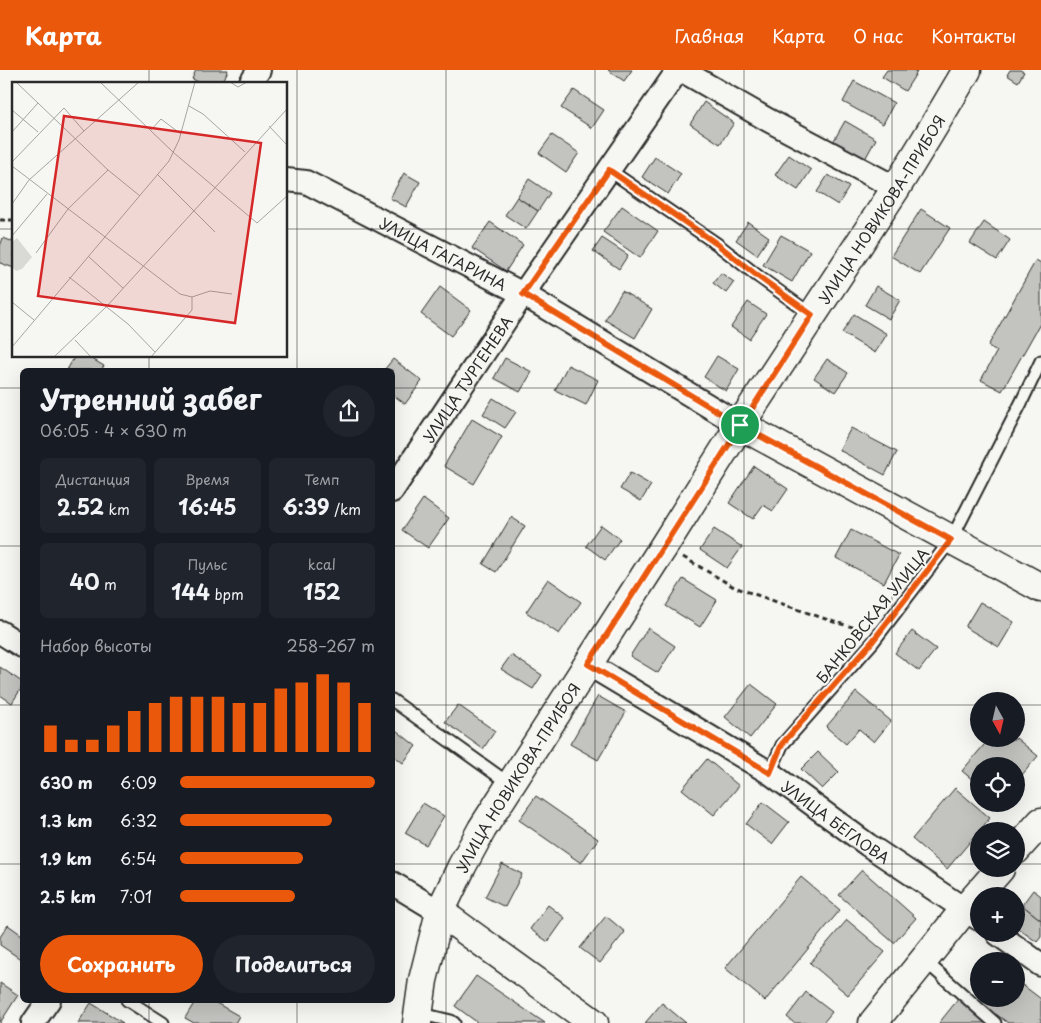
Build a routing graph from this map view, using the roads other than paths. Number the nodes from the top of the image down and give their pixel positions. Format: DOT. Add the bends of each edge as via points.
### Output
graph roads {
  1 [pos="259,70"];
  2 [pos="680,70"];
  3 [pos="967,70"];
  4 [pos="251,82"];
  5 [pos="609,170"];
  6 [pos="288,180"];
  7 [pos="896,188"];
  8 [pos="523,294"];
  9 [pos="812,315"];
  10 [pos="1041,361"];
  11 [pos="740,425"];
  12 [pos="395,486"];
  13 [pos="951,540"];
  14 [pos="1041,588"];
  15 [pos="0,632"];
  16 [pos="20,645"];
  17 [pos="588,664"];
  18 [pos="395,702"];
  19 [pos="770,773"];
  20 [pos="511,785"];
  21 [pos="1041,822"];
  22 [pos="1025,840"];
  23 [pos="395,885"];
  24 [pos="440,912"];
  25 [pos="970,913"];
  26 [pos="970,916"];
  27 [pos="1009,942"];
  28 [pos="924,960"];
  29 [pos="1041,965"];
  30 [pos="47,1003"];
  31 [pos="132,1003"];
  32 [pos="418,1018"];
  33 [pos="580,1019"];
  34 [pos="33,1023"];
  35 [pos="164,1023"];
  36 [pos="454,1023"];
  37 [pos="873,1023"];
  38 [pos="996,1023"];
  1 -- 4 [label="street"];
  2 -- 5 [label="street, УЛИЦА ТУРГЕНЕВА"];
  2 -- 7 [label="street"];
  3 -- 7 [label="street, УЛИЦА НОВИКОВА-ПРИБОЯ"];
  5 -- 8 [label="street, УЛИЦА ТУРГЕНЕВА"];
  5 -- 9 [label="lane" via="717,244"];
  6 -- 8 [label="street, УЛИЦА ГАГАРИНА" via="306,182"];
  7 -- 9 [label="street, УЛИЦА НОВИКОВА-ПРИБОЯ"];
  8 -- 11 [label="street, УЛИЦА ГАГАРИНА"];
  8 -- 12 [label="street, УЛИЦА ТУРГЕНЕВА"];
  9 -- 11 [label="street, УЛИЦА НОВИКОВА-ПРИБОЯ"];
  10 -- 13 [label="lane, БАНКОВСКАЯ УЛИЦА"];
  11 -- 13 [label="street, УЛИЦА ГАГАРИНА"];
  11 -- 17 [label="street, УЛИЦА НОВИКОВА-ПРИБОЯ"];
  13 -- 14 [label="street, УЛИЦА ГАГАРИНА"];
  13 -- 19 [label="lane, БАНКОВСКАЯ УЛИЦА" via="879,634 782,744"];
  15 -- 16 [label="street"];
  17 -- 19 [label="street, УЛИЦА БЕГЛОВА"];
  17 -- 20 [label="street, УЛИЦА НОВИКОВА-ПРИБОЯ"];
  18 -- 20 [label="lane"];
  19 -- 25 [label="street, УЛИЦА БЕГЛОВА" via="868,845"];
  20 -- 24 [label="street, УЛИЦА НОВИКОВА-ПРИБОЯ" via="482,829"];
  21 -- 22 [label="street"];
  23 -- 24 [label="street"];
  24 -- 32 [label="street, УЛИЦА НОВИКОВА-ПРИБОЯ" via="423,980"];
  24 -- 33 [label="street"];
  26 -- 28 [label="street"];
  27 -- 29 [label="street"];
  28 -- 37 [label="street"];
  28 -- 38 [label="lane"];
  30 -- 34 [label="street"];
  31 -- 35 [label="lane"];
  32 -- 36 [label="lane"];
}
